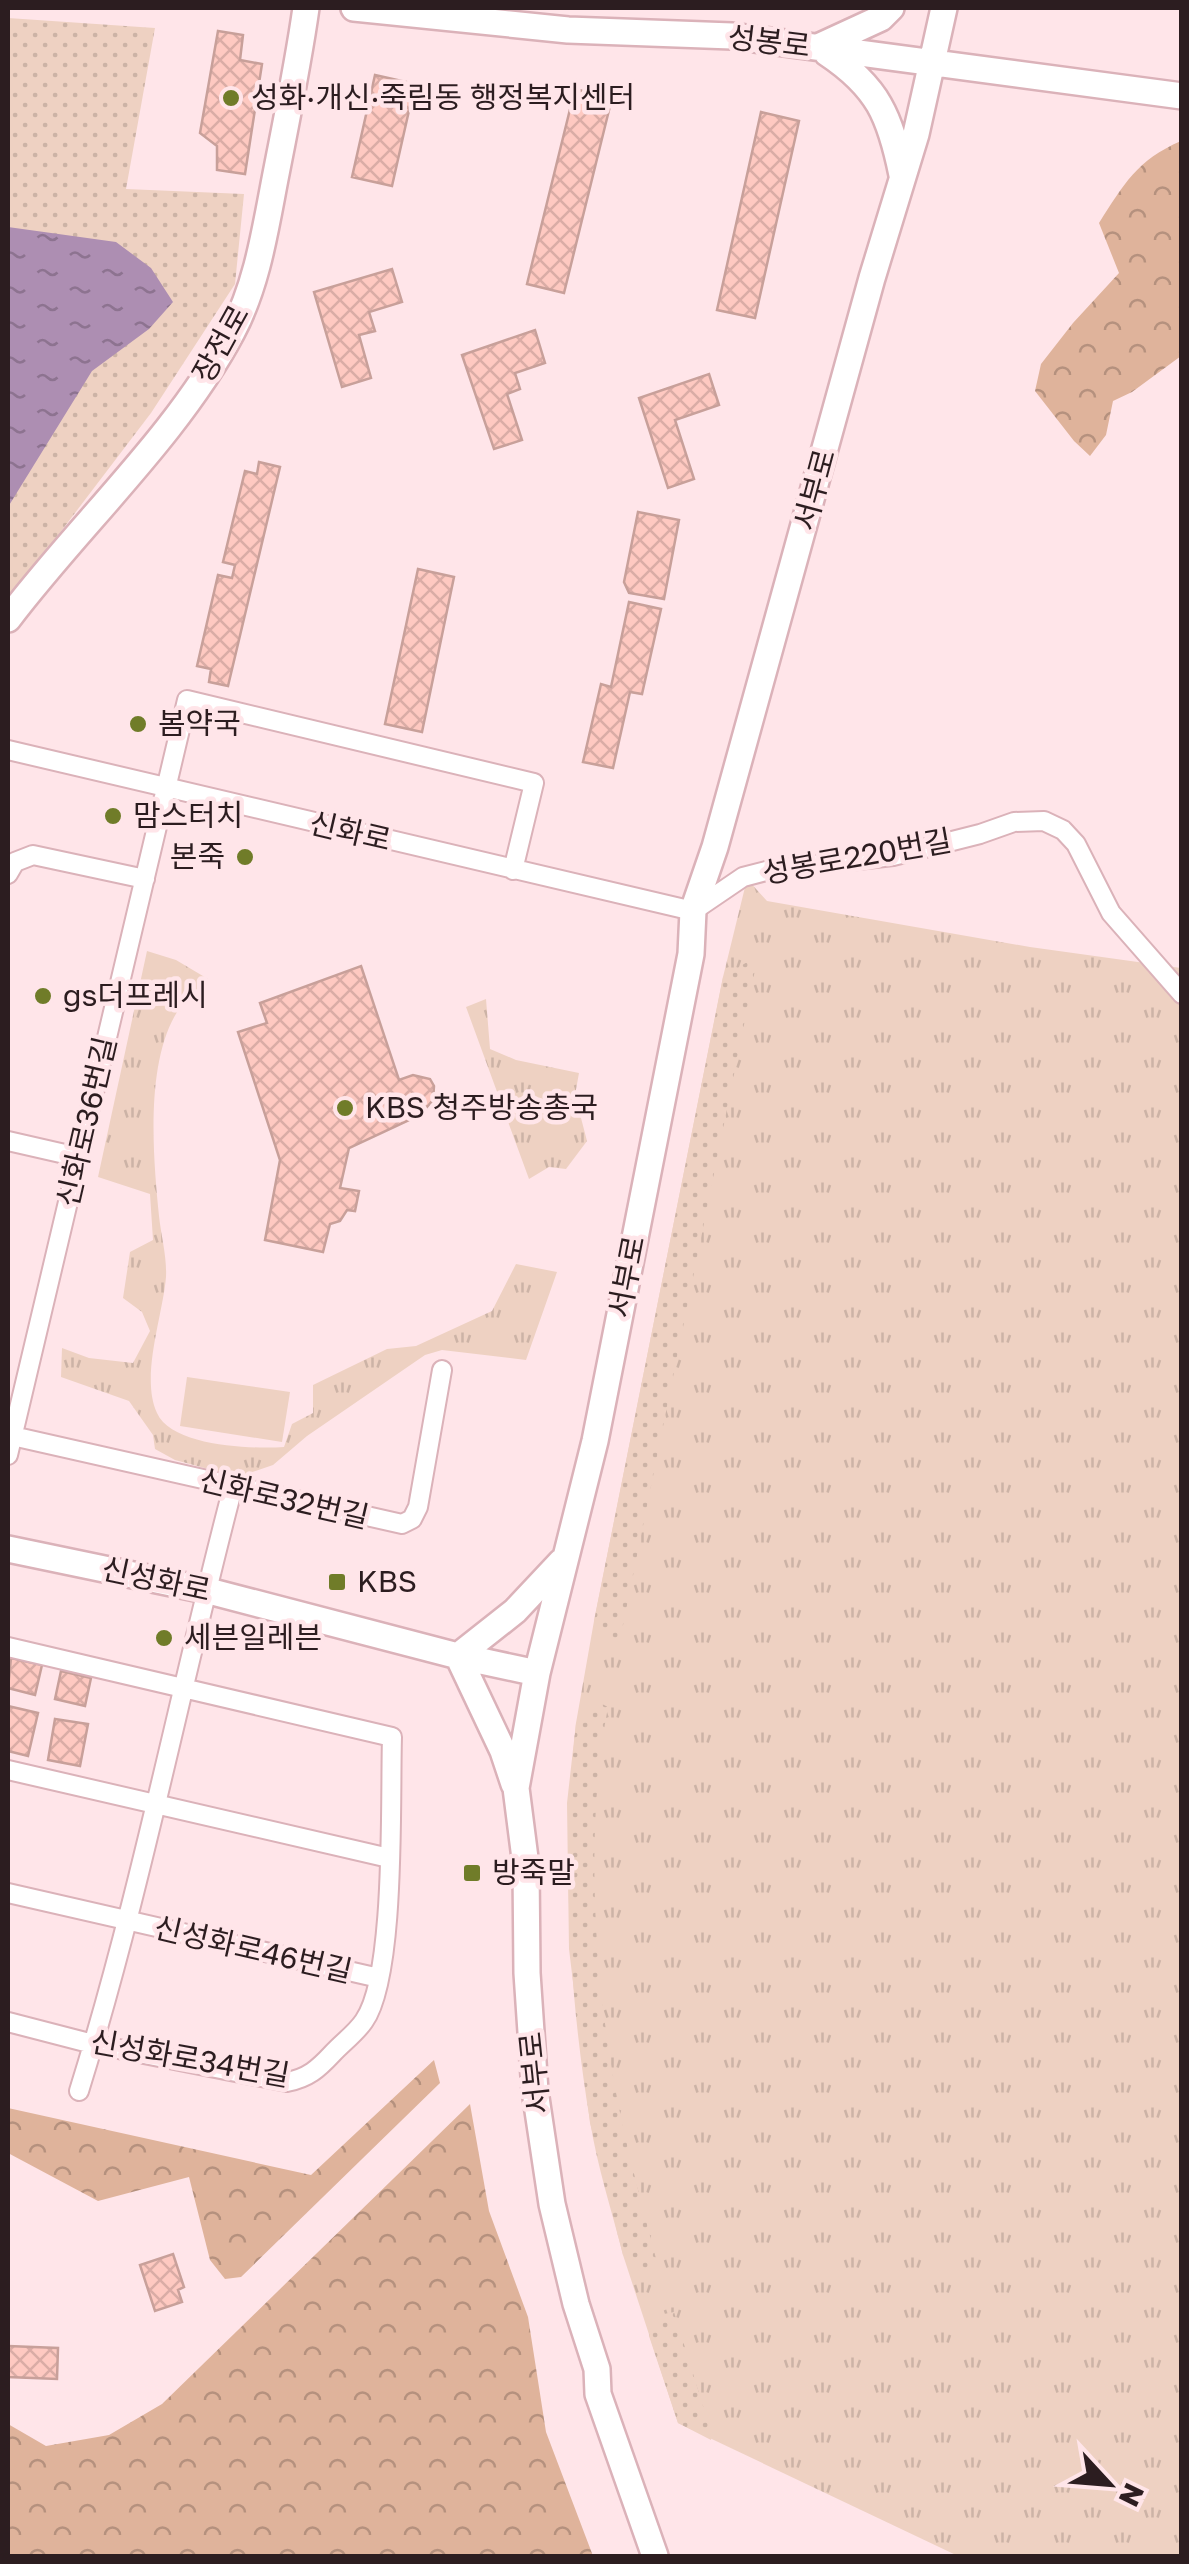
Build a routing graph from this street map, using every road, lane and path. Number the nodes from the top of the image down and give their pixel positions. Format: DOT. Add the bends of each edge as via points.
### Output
graph roads {
  1 [pos="306,8"];
  2 [pos="354,8"];
  3 [pos="891,8"];
  4 [pos="944,8"];
  5 [pos="818,47"];
  6 [pos="933,65"];
  7 [pos="1182,96"];
  8 [pos="903,176"];
  9 [pos="8,619"];
  10 [pos="8,750"];
  11 [pos="167,789"];
  12 [pos="512,870"];
  13 [pos="8,874"];
  14 [pos="145,879"];
  15 [pos="693,911"];
  16 [pos="1182,994"];
  17 [pos="8,1141"];
  18 [pos="78,1157"];
  19 [pos="442,1370"];
  20 [pos="10,1435"];
  21 [pos="8,1455"];
  22 [pos="233,1487"];
  23 [pos="8,1549"];
  24 [pos="562,1561"];
  25 [pos="206,1590"];
  26 [pos="8,1647"];
  27 [pos="458,1656"];
  28 [pos="537,1673"];
  29 [pos="181,1688"];
  30 [pos="8,1770"];
  31 [pos="516,1788"];
  32 [pos="154,1804"];
  33 [pos="389,1858"];
  34 [pos="8,1893"];
  35 [pos="127,1921"];
  36 [pos="378,1978"];
  37 [pos="8,2022"];
  38 [pos="93,2044"];
  39 [pos="78,2090"];
  40 [pos="654,2556"];
  1 -- 9 [label="main road, 장전로" via="267,220 251,290 233,331 206,377"];
  2 -- 5 [label="main road, 성봉로"];
  3 -- 5 [label="main road"];
  4 -- 6 [label="main road, 서부로"];
  5 -- 6 [label="main road, 성봉로"];
  5 -- 8 [label="main road" via="850,68 882,106"];
  6 -- 7 [label="main road, 성봉로"];
  6 -- 8 [label="main road, 서부로"];
  8 -- 15 [label="main road, 서부로"];
  10 -- 11 [label="street, 신화로"];
  11 -- 12 [label="street, 신화로"];
  11 -- 12 [label="street, 신화로36번길" via="187,700 534,783"];
  11 -- 14 [label="street, 신화로36번길"];
  12 -- 15 [label="street, 신화로"];
  13 -- 14 [label="street" via="15,862 33,855"];
  14 -- 18 [label="street, 신화로36번길"];
  15 -- 16 [label="street, 성봉로220번길" via="743,877 770,870 893,856 1014,822 1044,821 1076,844 1112,913"];
  15 -- 24 [label="main road, 서부로" via="691,954 595,1441"];
  17 -- 18 [label="street"];
  18 -- 20 [label="street, 신화로36번길"];
  19 -- 22 [label="street, 신화로32번길" via="412,1519 402,1524"];
  20 -- 21 [label="street, 신화로36번길"];
  20 -- 22 [label="street, 신화로32번길"];
  22 -- 25 [label="street, 신성화로46번길"];
  23 -- 25 [label="main road, 신성화로"];
  24 -- 27 [label="main road" via="515,1611"];
  24 -- 28 [label="main road, 서부로"];
  25 -- 27 [label="main road, 신성화로"];
  25 -- 29 [label="street, 신성화로46번길"];
  26 -- 29 [label="street"];
  27 -- 28 [label="main road, 신성화로"];
  27 -- 31 [label="main road"];
  28 -- 31 [label="main road, 서부로"];
  29 -- 32 [label="street, 신성화로46번길"];
  29 -- 33 [label="street, 신성화로34번길" via="392,1738"];
  30 -- 32 [label="street"];
  31 -- 40 [label="main road, 서부로" via="526,1866 535,2091 552,2204 598,2394"];
  32 -- 33 [label="street"];
  32 -- 35 [label="street, 신성화로46번길"];
  33 -- 36 [label="street, 신성화로34번길"];
  34 -- 35 [label="street, 신성화로46번길"];
  35 -- 36 [label="street, 신성화로46번길"];
  35 -- 38 [label="street, 신성화로46번길"];
  36 -- 38 [label="street, 신성화로34번길" via="365,2020 303,2079 288,2082"];
  37 -- 38 [label="street, 신성화로34번길"];
  38 -- 39 [label="street, 신성화로46번길"];
}
